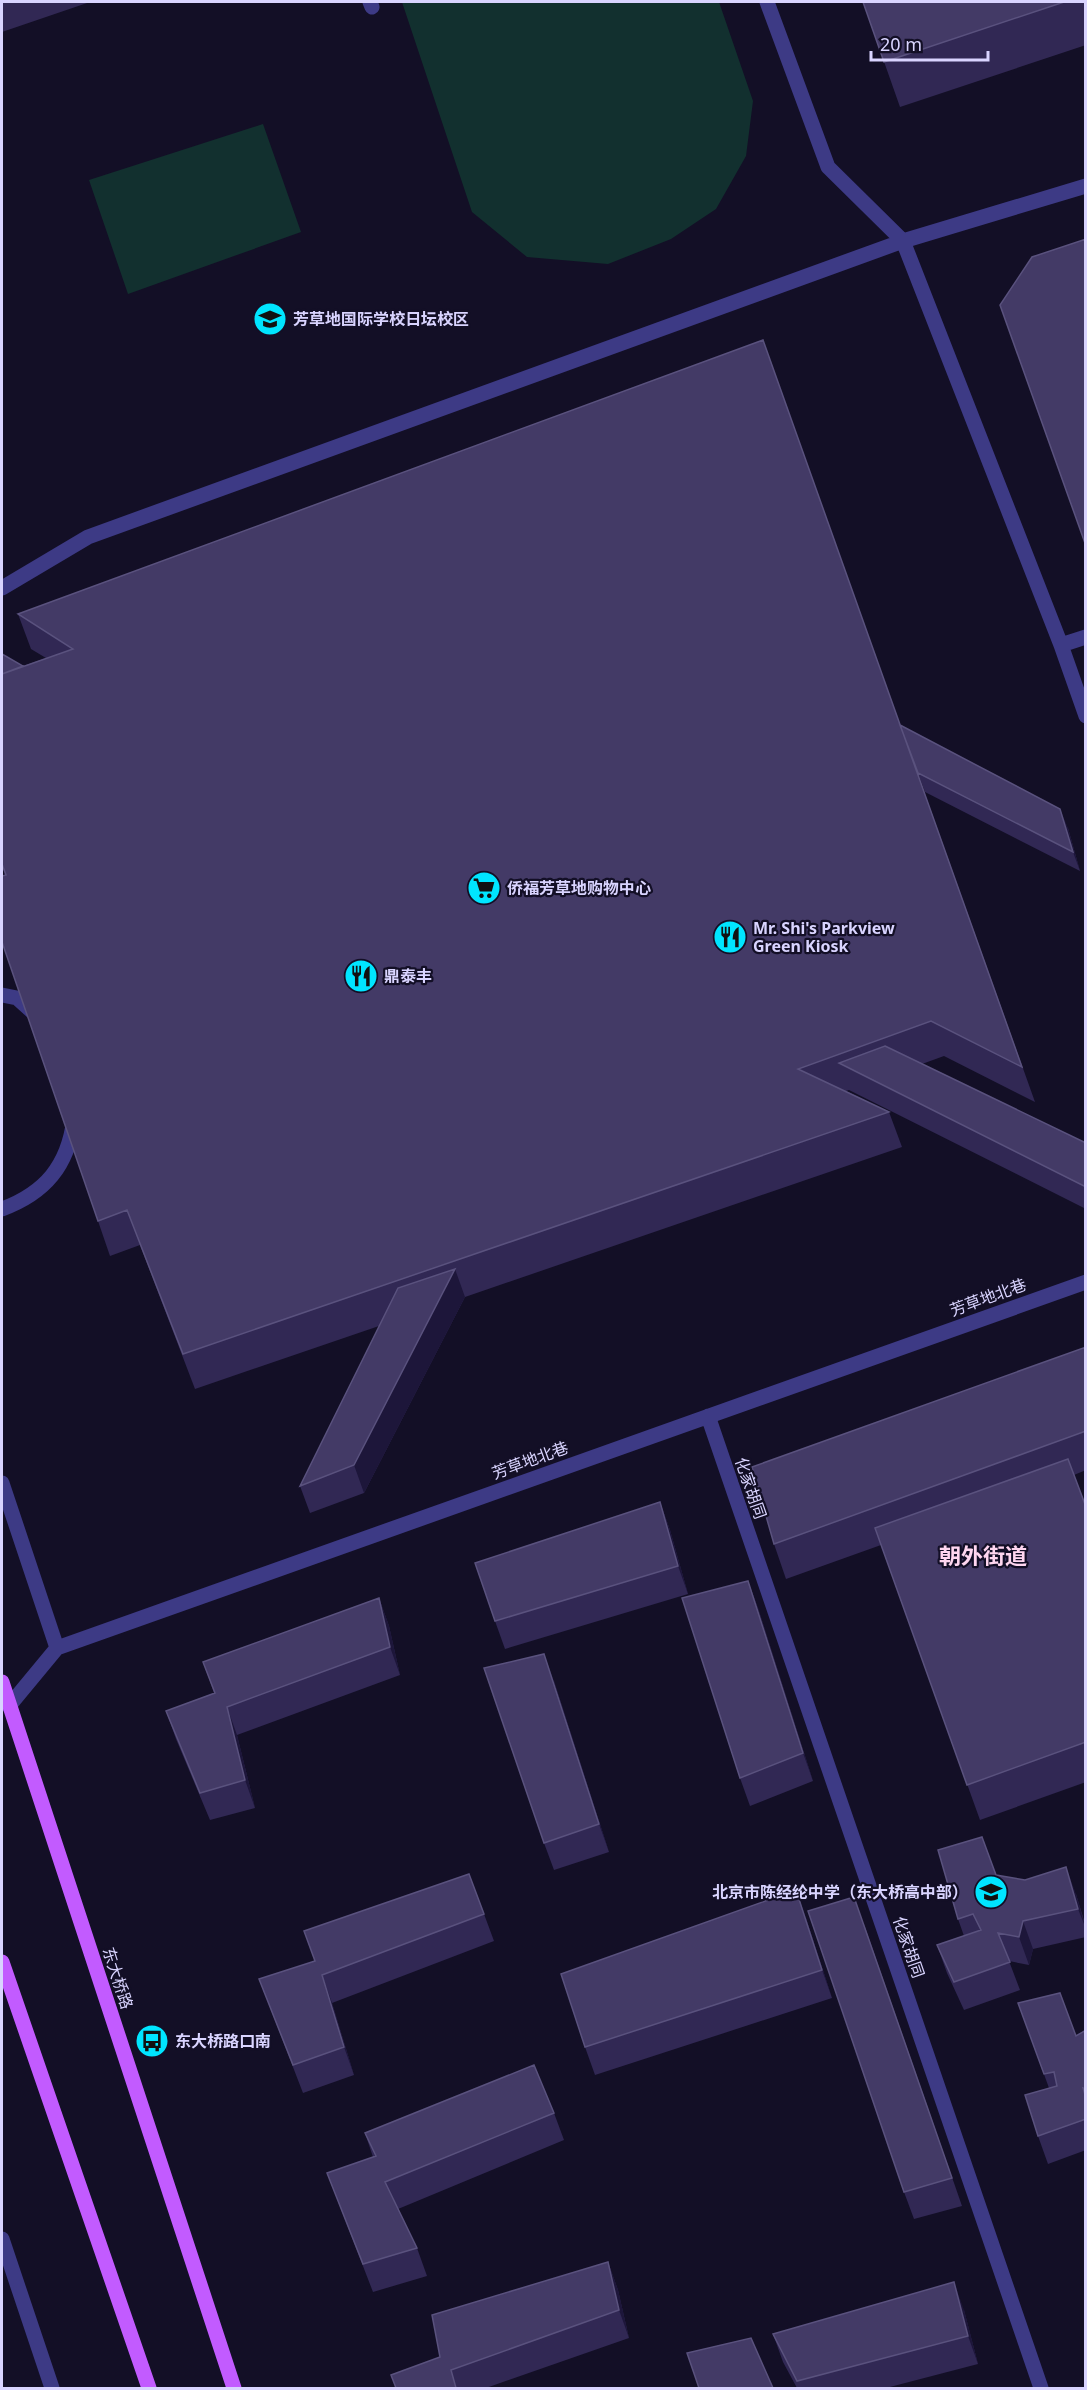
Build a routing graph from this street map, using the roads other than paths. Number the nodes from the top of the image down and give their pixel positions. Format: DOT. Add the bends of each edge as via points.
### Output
graph roads {
  1 [pos="766,2"];
  2 [pos="1086,186"];
  3 [pos="903,241"];
  4 [pos="2,588"];
  5 [pos="1086,637"];
  6 [pos="1061,645"];
  7 [pos="1086,716"];
  8 [pos="2,995"];
  9 [pos="42,1028"];
  10 [pos="67,1100"];
  11 [pos="2,1209"];
  12 [pos="1086,1282"];
  13 [pos="708,1416"];
  14 [pos="2,1483"];
  15 [pos="57,1648"];
  16 [pos="2,1682"];
  17 [pos="9,1706"];
  18 [pos="2,1962"];
  19 [pos="2,2239"];
  20 [pos="52,2388"];
  21 [pos="149,2388"];
  22 [pos="234,2388"];
  23 [pos="1041,2388"];
  1 -- 3 [label="street" via="828,167"];
  2 -- 3 [label="street"];
  3 -- 4 [label="street" via="88,537"];
  3 -- 6 [label="street"];
  5 -- 6 [label="street"];
  6 -- 7 [label="street"];
  8 -- 9 [label="street" via="17,998 39,1018"];
  10 -- 11 [label="street" via="74,1121 63,1157 47,1182 25,1200"];
  12 -- 13 [label="street, 芳草地北巷"];
  13 -- 15 [label="street, 芳草地北巷"];
  13 -- 23 [label="street, 化家胡同"];
  14 -- 15 [label="street"];
  15 -- 17 [label="street"];
  16 -- 17 [label="main road, 东大桥路"];
  17 -- 22 [label="main road, 东大桥路"];
  18 -- 21 [label="main road"];
  19 -- 20 [label="street"];
}
